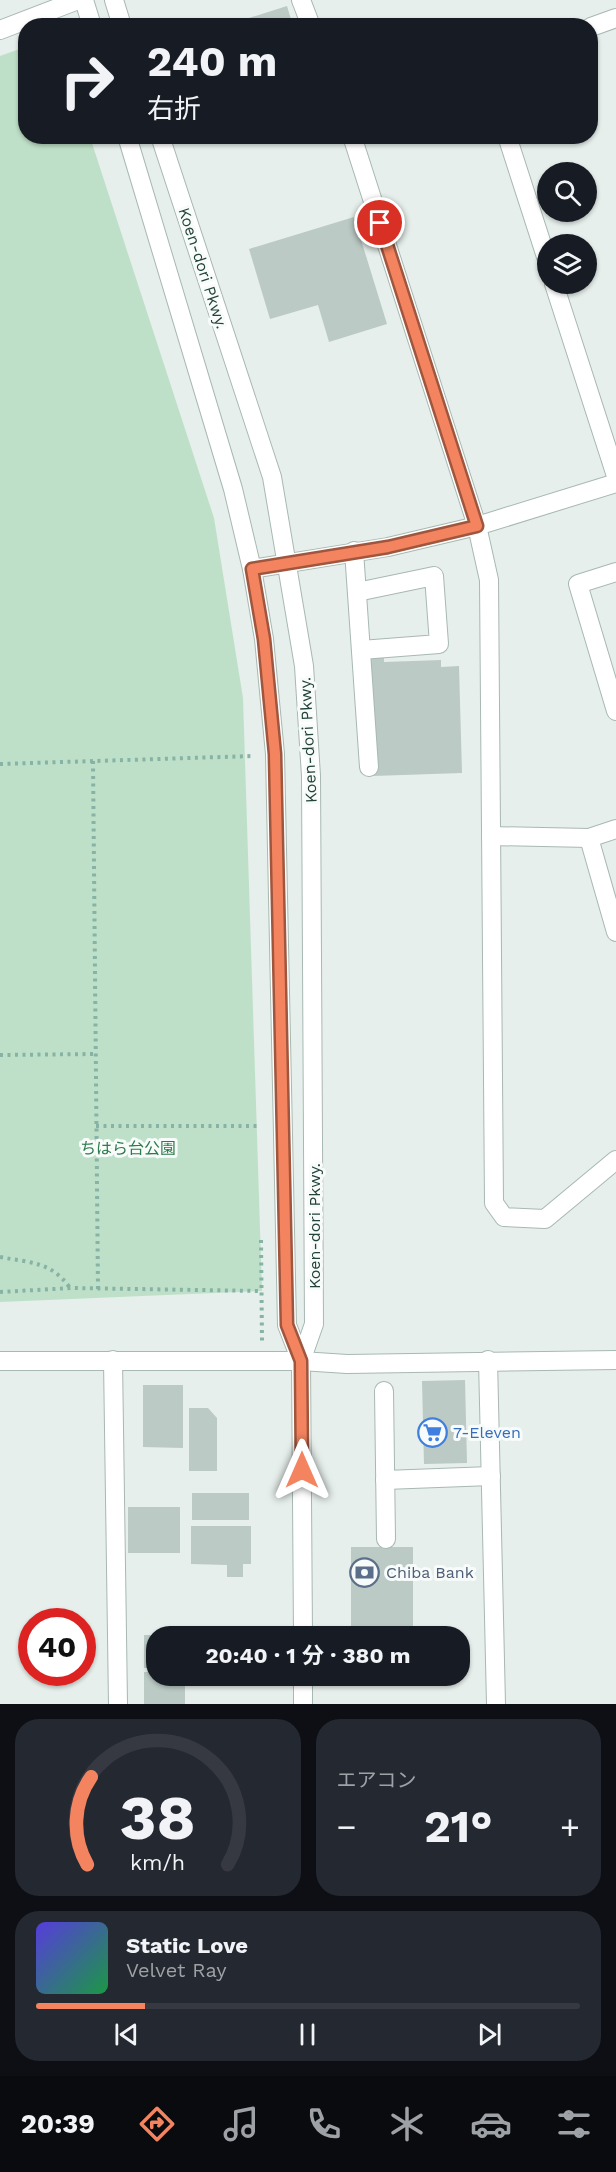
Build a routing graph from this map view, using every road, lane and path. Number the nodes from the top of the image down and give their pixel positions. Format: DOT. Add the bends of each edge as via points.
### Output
graph roads {
  1 [pos="78,0"];
  2 [pos="84,0"];
  3 [pos="114,0"];
  4 [pos="301,0"];
  5 [pos="31,18"];
  6 [pos="90,18"];
  7 [pos="120,18"];
  8 [pos="308,18"];
  9 [pos="616,18"];
  10 [pos="18,23"];
  11 [pos="598,24"];
  12 [pos="0,30"];
  13 [pos="129,144"];
  14 [pos="162,144"];
  15 [pos="355,144"];
  16 [pos="510,144"];
  17 [pos="539,234"];
  18 [pos="557,294"];
  19 [pos="616,476"];
  20 [pos="616,483"];
  21 [pos="477,526"];
  22 [pos="354,551"];
  23 [pos="287,565"];
  24 [pos="252,569"];
  25 [pos="616,572"];
  26 [pos="357,592"];
  27 [pos="361,650"];
  28 [pos="616,711"];
  29 [pos="275,754"];
  30 [pos="93,761"];
  31 [pos="0,764"];
  32 [pos="369,767"];
  33 [pos="616,829"];
  34 [pos="491,836"];
  35 [pos="589,838"];
  36 [pos="616,932"];
  37 [pos="96,1054"];
  38 [pos="0,1055"];
  39 [pos="96,1126"];
  40 [pos="259,1126"];
  41 [pos="616,1160"];
  42 [pos="0,1257"];
  43 [pos="70,1288"];
  44 [pos="98,1290"];
  45 [pos="262,1291"];
  46 [pos="0,1292"];
  47 [pos="113,1360"];
  48 [pos="488,1360"];
  49 [pos="616,1360"];
  50 [pos="0,1361"];
  51 [pos="301,1361"];
  52 [pos="384,1391"];
  53 [pos="491,1476"];
  54 [pos="384,1480"];
  55 [pos="386,1539"];
  56 [pos="303,1626"];
  57 [pos="303,1686"];
  58 [pos="118,1704"];
  59 [pos="303,1704"];
  60 [pos="496,1704"];
  1 -- 5 [label="street"];
  2 -- 6 [label="street"];
  3 -- 7 [label="street"];
  4 -- 8 [label="street"];
  9 -- 11 [label="street"];
  10 -- 12 [label="street"];
  13 -- 24 [label="street, Koen-dori Pkwy." via="233,489"];
  14 -- 23 [label="street, Koen-dori Pkwy." via="272,477"];
  15 -- 21 [label="street"];
  16 -- 17 [label="street"];
  18 -- 19 [label="street"];
  20 -- 21 [label="street"];
  21 -- 22 [label="street"];
  21 -- 34 [label="street" via="489,580"];
  22 -- 23 [label="street"];
  22 -- 26 [label="street"];
  23 -- 24 [label="street"];
  23 -- 51 [label="street, Koen-dori Pkwy." via="304,666 311,776 315,1324"];
  24 -- 29 [label="street, Koen-dori Pkwy." via="264,639"];
  25 -- 28 [label="street" via="578,584"];
  26 -- 27 [label="street"];
  26 -- 27 [label="street" via="434,576 439,644"];
  27 -- 32 [label="street"];
  29 -- 30 [label="path"];
  29 -- 51 [label="street, Koen-dori Pkwy." via="287,1325"];
  30 -- 31 [label="path"];
  30 -- 37 [label="path"];
  33 -- 35 [label="street"];
  34 -- 35 [label="street"];
  34 -- 41 [label="street" via="494,1203 504,1216 545,1219"];
  35 -- 36 [label="street"];
  37 -- 38 [label="path"];
  37 -- 39 [label="path"];
  39 -- 40 [label="path"];
  39 -- 44 [label="path"];
  42 -- 43 [label="path" via="47,1266 61,1275"];
  43 -- 44 [label="path"];
  43 -- 46 [label="path"];
  44 -- 45 [label="path"];
  47 -- 50 [label="street"];
  47 -- 51 [label="street"];
  47 -- 58 [label="street"];
  48 -- 49 [label="street"];
  48 -- 51 [label="street" via="347,1364"];
  48 -- 53 [label="street"];
  51 -- 56 [label="street, Koen-dori Pkwy."];
  52 -- 54 [label="street"];
  53 -- 54 [label="street"];
  53 -- 60 [label="street"];
  54 -- 55 [label="street"];
  57 -- 59 [label="street"];
}
